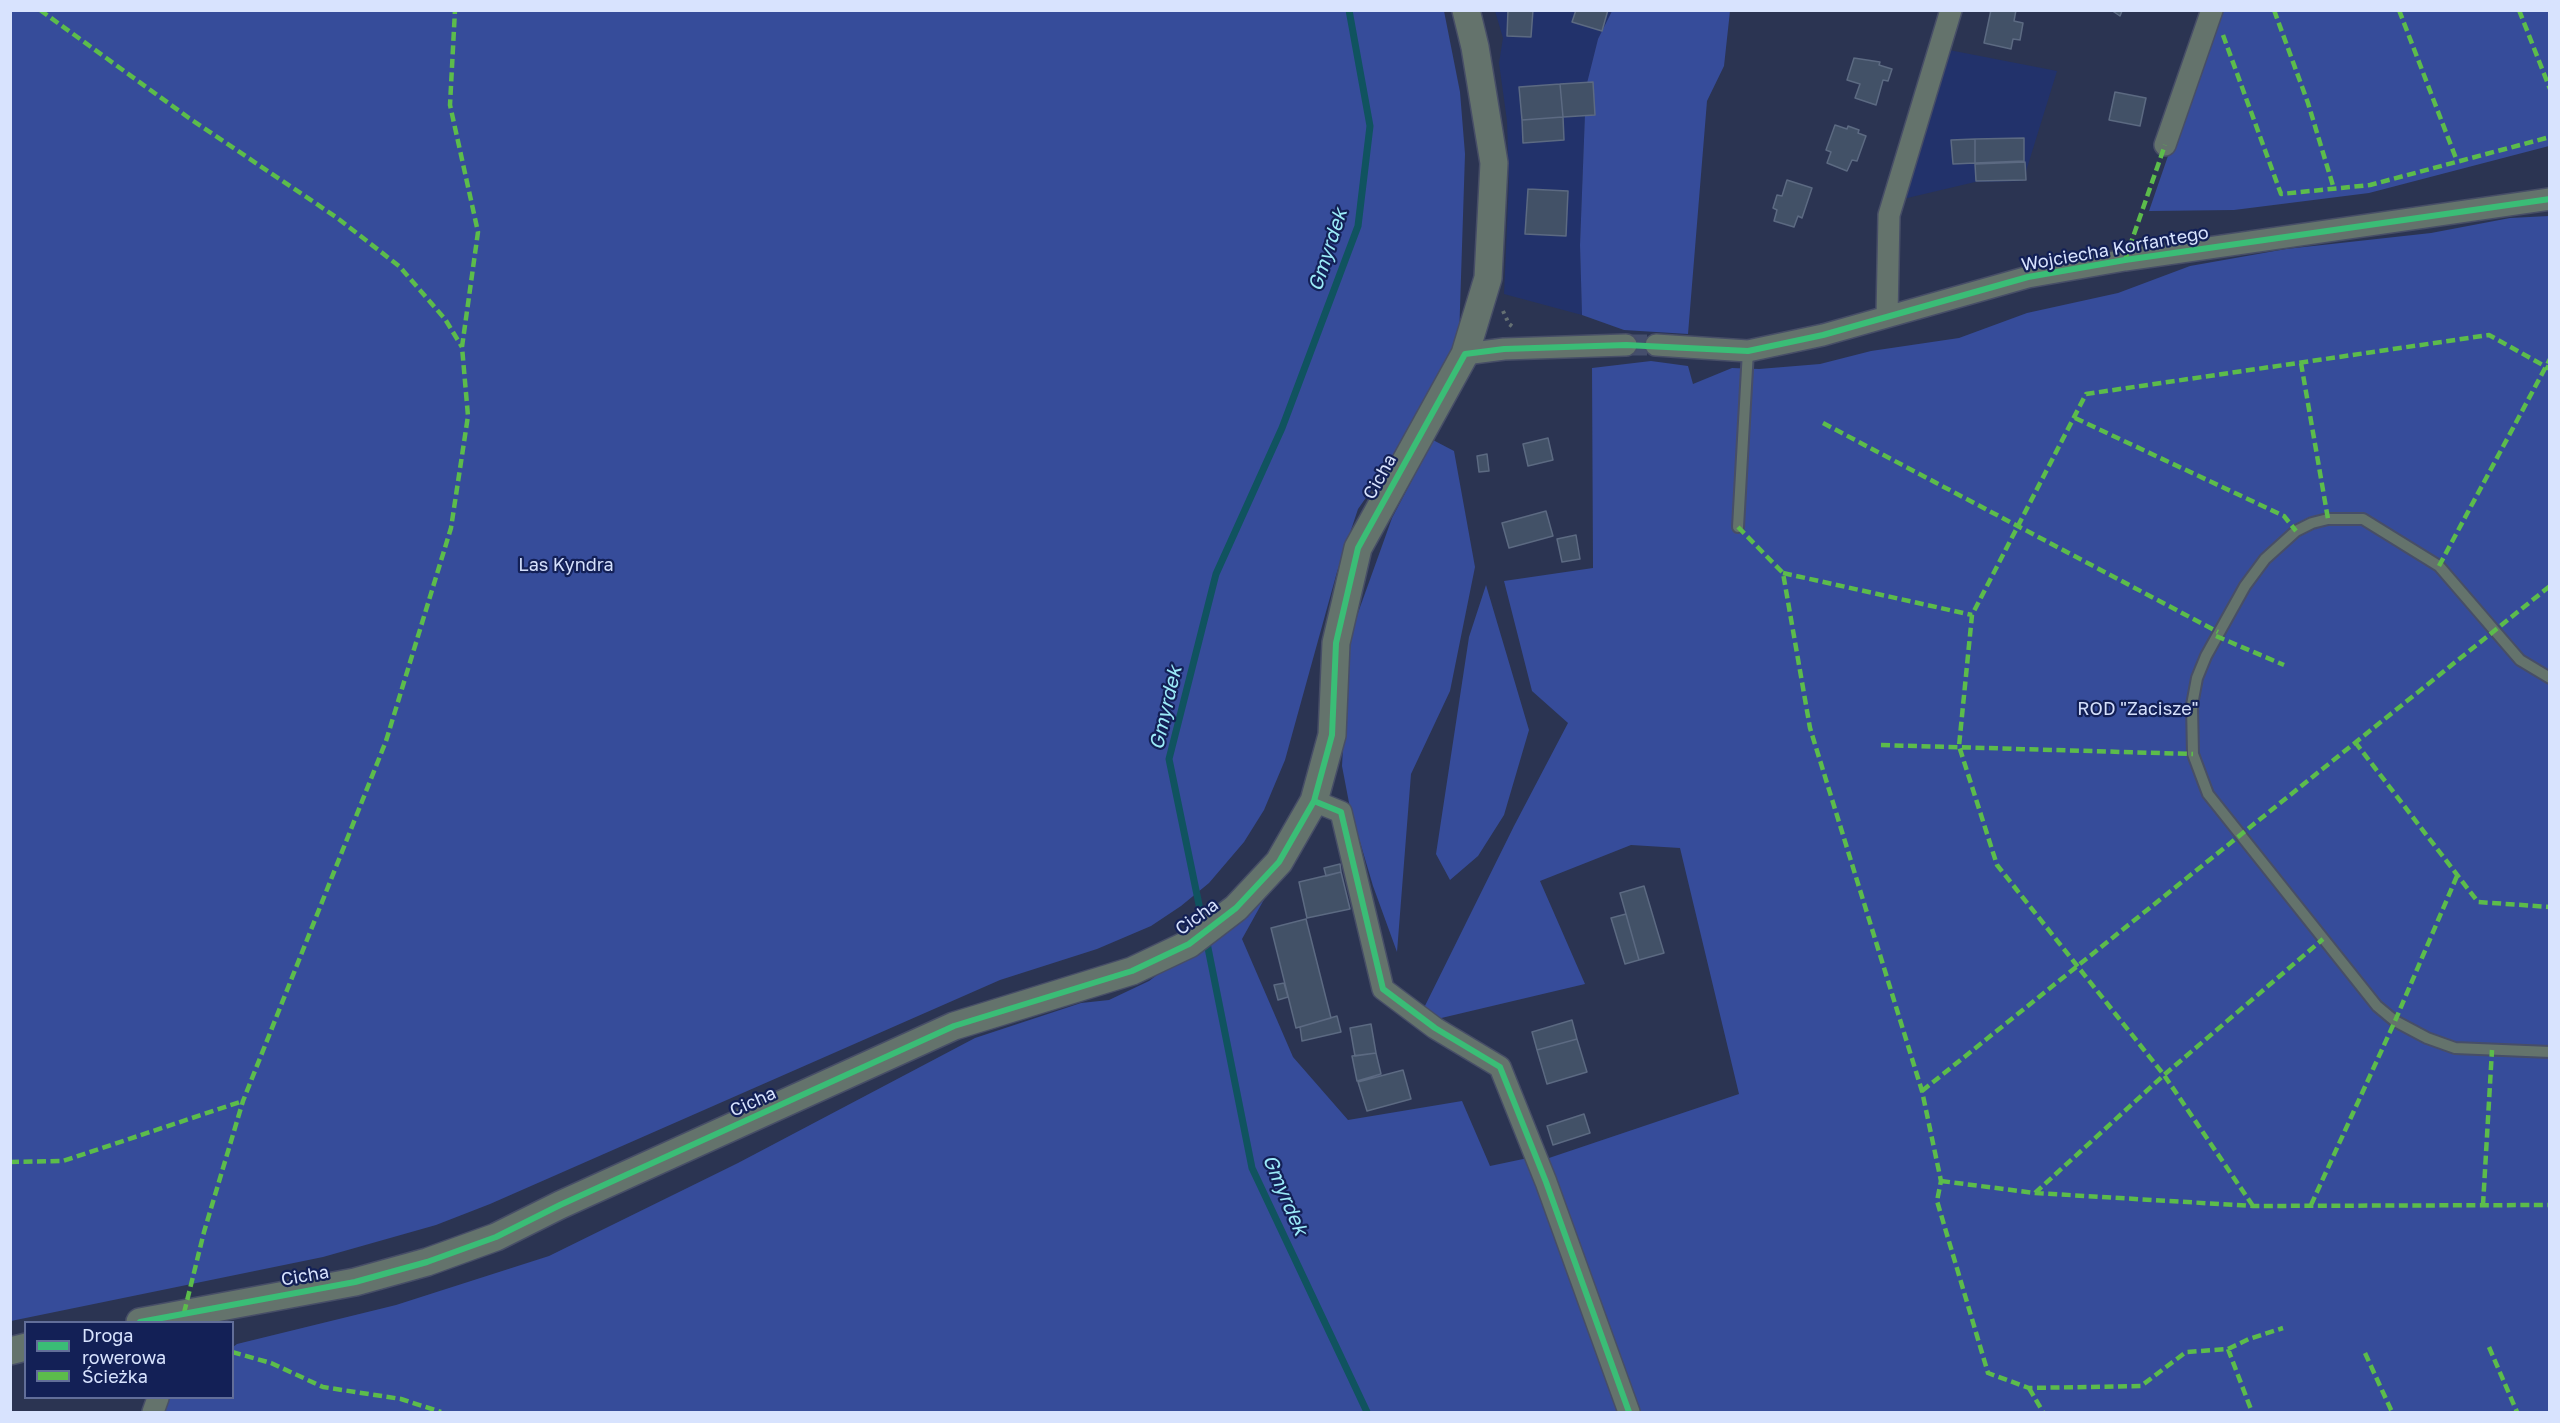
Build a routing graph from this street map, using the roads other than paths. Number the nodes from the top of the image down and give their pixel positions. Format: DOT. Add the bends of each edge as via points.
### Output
graph roads {
  1 [pos="1466,10"];
  2 [pos="1951,10"];
  3 [pos="2212,10"];
  4 [pos="2164,145"];
  5 [pos="2550,199"];
  6 [pos="1887,316"];
  7 [pos="1626,345"];
  8 [pos="1656,345"];
  9 [pos="1749,351"];
  10 [pos="1465,354"];
  11 [pos="1738,527"];
  12 [pos="2550,678"];
  13 [pos="1314,801"];
  14 [pos="2550,1052"];
  15 [pos="183,1318"];
  16 [pos="157,1321"];
  17 [pos="1629,1413"];
  1 -- 10 [label="street, Cicha" via="1494,163 1488,278"];
  2 -- 6 [label="street" via="1889,215"];
  3 -- 4 [label="street"];
  5 -- 6 [label="street, Wojciecha Korfantego" via="2028,277"];
  6 -- 9 [label="street, Wojciecha Korfantego"];
  7 -- 10 [label="street"];
  8 -- 9 [label="street, Wojciecha Korfantego"];
  9 -- 11 [label="lane"];
  10 -- 13 [label="street, Cicha" via="1358,548 1336,644 1332,735"];
  12 -- 14 [label="lane" via="2520,660 2439,566 2372,523 2340,518 2312,522 2265,559 2218,632 2197,678 2192,705 2193,754 2208,794 2377,1006 2395,1021 2455,1048"];
  13 -- 15 [label="street, Cicha" via="1279,862 1236,908 1191,943 1132,971 954,1026 496,1237 355,1282"];
  13 -- 17 [label="street" via="1341,812 1383,989 1435,1029 1500,1067"];
  15 -- 16 [label="street, Cicha"];
}
